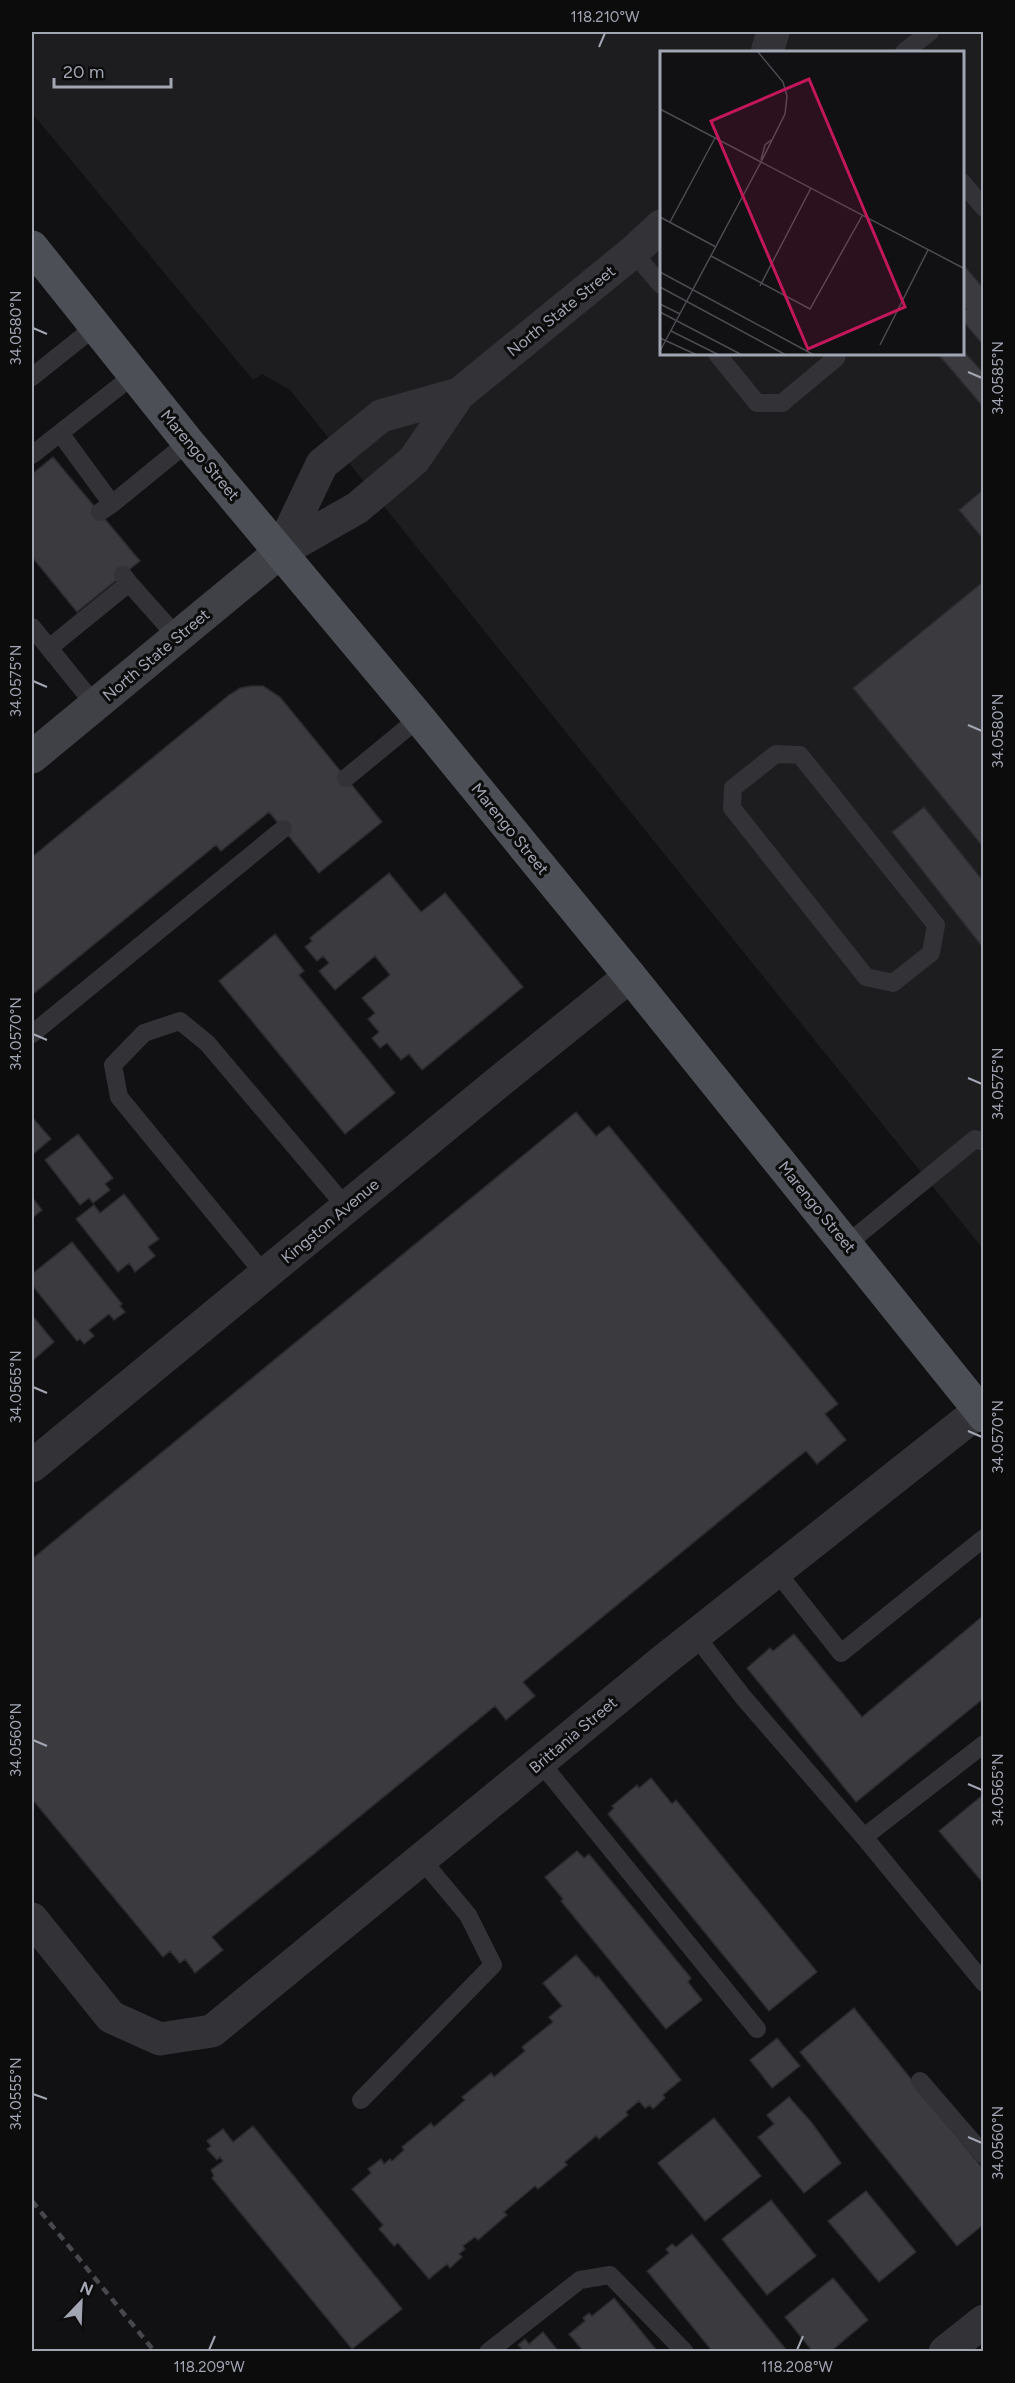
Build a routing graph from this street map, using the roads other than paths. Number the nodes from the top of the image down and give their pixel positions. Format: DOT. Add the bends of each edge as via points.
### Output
graph roads {
  1 [pos="773,32"];
  2 [pos="930,32"];
  3 [pos="767,51"];
  4 [pos="905,51"];
  5 [pos="964,183"];
  6 [pos="984,208"];
  7 [pos="660,227"];
  8 [pos="32,247"];
  9 [pos="633,252"];
  10 [pos="660,284"];
  11 [pos="96,326"];
  12 [pos="719,356"];
  13 [pos="836,356"];
  14 [pos="135,374"];
  15 [pos="32,377"];
  16 [pos="459,394"];
  17 [pos="60,433"];
  18 [pos="188,442"];
  19 [pos="32,455"];
  20 [pos="280,552"];
  21 [pos="32,627"];
  22 [pos="178,638"];
  23 [pos="49,648"];
  24 [pos="95,705"];
  25 [pos="419,718"];
  26 [pos="32,757"];
  27 [pos="346,778"];
  28 [pos="283,829"];
  29 [pos="772,859"];
  30 [pos="630,976"];
  31 [pos="32,1034"];
  32 [pos="984,1142"];
  33 [pos="346,1207"];
  34 [pos="847,1244"];
  35 [pos="265,1275"];
  36 [pos="981,1414"];
  37 [pos="32,1466"];
  38 [pos="984,1538"];
  39 [pos="776,1571"];
  40 [pos="695,1635"];
  41 [pos="984,1744"];
  42 [pos="541,1762"];
  43 [pos="864,1837"];
  44 [pos="422,1860"];
  45 [pos="32,1919"];
  46 [pos="984,1983"];
  47 [pos="757,2029"];
  48 [pos="920,2081"];
  49 [pos="361,2100"];
  50 [pos="984,2155"];
  51 [pos="984,2321"];
  52 [pos="488,2352"];
  53 [pos="685,2352"];
  54 [pos="945,2352"];
  1 -- 3 [label="street"];
  2 -- 4 [label="lane"];
  5 -- 6 [label="lane"];
  7 -- 9 [label="street, North State Street"];
  8 -- 11 [label="main road, Marengo Street"];
  9 -- 10 [label="lane"];
  9 -- 16 [label="street, North State Street"];
  11 -- 14 [label="main road, Marengo Street"];
  11 -- 15 [label="lane"];
  12 -- 13 [label="lane" via="757,403 782,403"];
  14 -- 17 [label="lane"];
  14 -- 18 [label="main road, Marengo Street"];
  16 -- 20 [label="street, North State Street" via="414,460 357,508"];
  16 -- 20 [label="street, North State Street" via="381,416 322,464"];
  17 -- 18 [label="lane" via="106,508"];
  17 -- 19 [label="lane"];
  18 -- 20 [label="main road, Marengo Street"];
  20 -- 22 [label="main road, North State Street"];
  20 -- 25 [label="main road, Marengo Street"];
  21 -- 23 [label="lane"];
  22 -- 23 [label="lane" via="126,579"];
  22 -- 24 [label="main road, North State Street"];
  23 -- 24 [label="lane"];
  24 -- 26 [label="main road, North State Street"];
  25 -- 27 [label="lane"];
  25 -- 30 [label="main road, Marengo Street"];
  28 -- 31 [label="lane"];
  29 -- 29 [label="lane" via="866,977 893,983 930,953 936,925 800,755 776,754 733,788 732,808"];
  30 -- 33 [label="street, Kingston Avenue"];
  30 -- 34 [label="main road, Marengo Street"];
  32 -- 34 [label="lane" via="975,1139"];
  33 -- 35 [label="street, Kingston Avenue"];
  33 -- 35 [label="lane" via="207,1043 180,1021 144,1033 113,1065 119,1097"];
  34 -- 36 [label="main road, Marengo Street"];
  35 -- 37 [label="street, Kingston Avenue"];
  36 -- 39 [label="street, Brittania Street"];
  38 -- 39 [label="lane" via="841,1653"];
  39 -- 40 [label="street, Brittania Street"];
  40 -- 42 [label="street, Brittania Street"];
  40 -- 43 [label="lane"];
  41 -- 43 [label="lane"];
  42 -- 44 [label="street, Brittania Street"];
  42 -- 47 [label="lane"];
  43 -- 46 [label="lane"];
  44 -- 45 [label="street, Brittania Street" via="212,2031 160,2039 111,2017"];
  44 -- 49 [label="lane" via="468,1915 493,1965"];
  48 -- 50 [label="lane"];
  51 -- 54 [label="street"];
  52 -- 53 [label="lane" via="580,2280 610,2275"];
}
